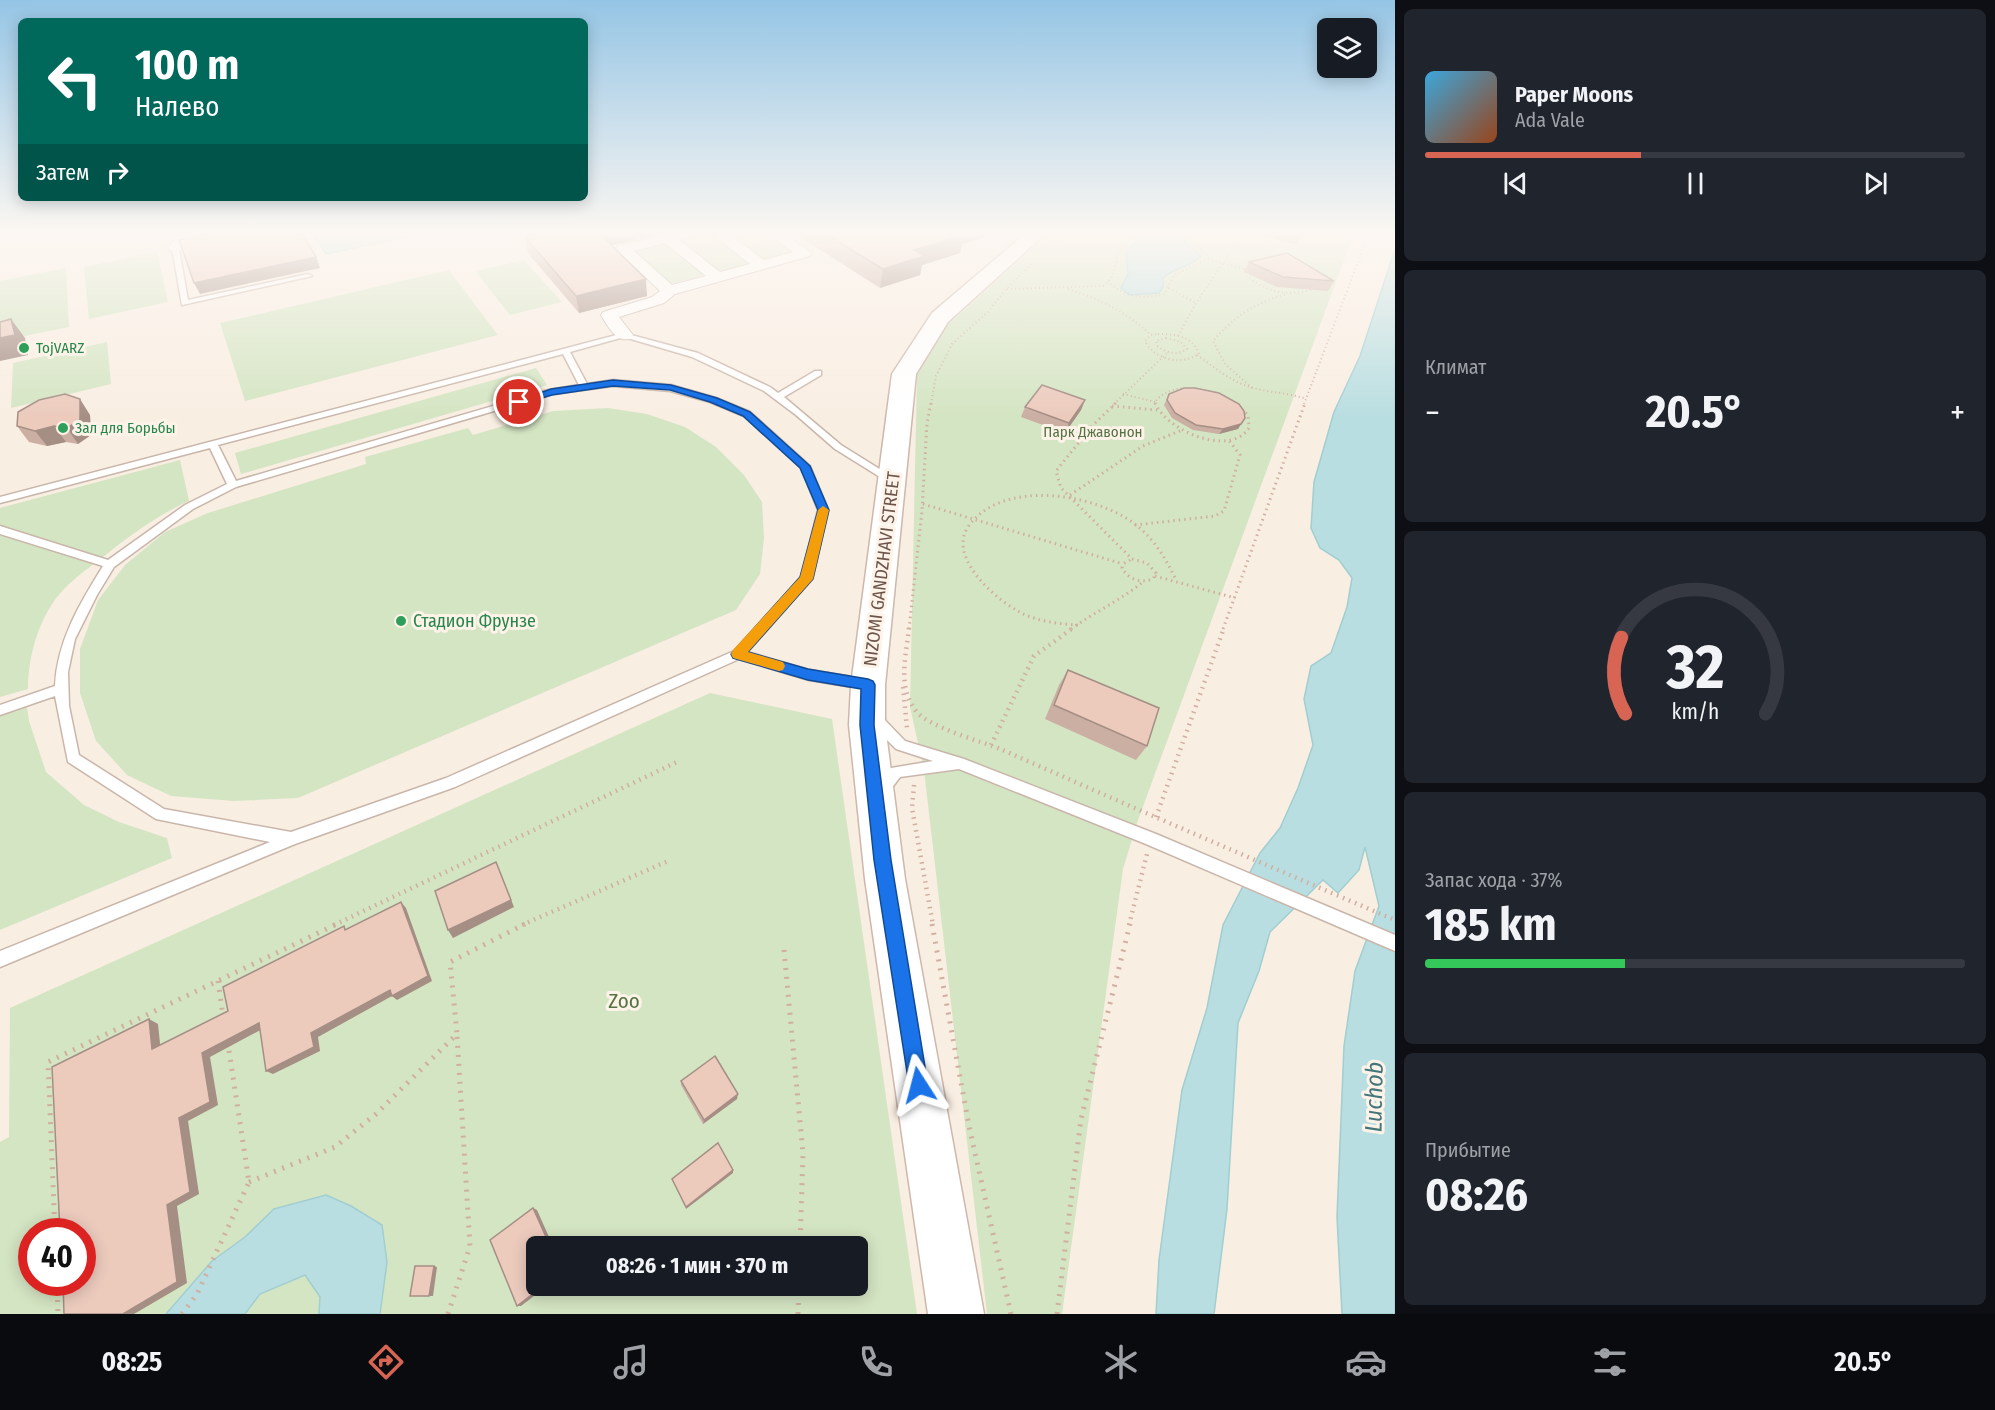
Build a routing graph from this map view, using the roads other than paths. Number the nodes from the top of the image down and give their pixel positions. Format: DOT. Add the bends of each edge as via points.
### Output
graph roads {
  1 [pos="183,294"];
  2 [pos="225,294"];
  3 [pos="665,294"];
  4 [pos="967,294"];
  5 [pos="624,335"];
  6 [pos="565,351"];
  7 [pos="818,374"];
  8 [pos="584,387"];
  9 [pos="778,397"];
  10 [pos="212,443"];
  11 [pos="891,480"];
  12 [pos="233,485"];
  13 [pos="0,500"];
  14 [pos="0,531"];
  15 [pos="110,564"];
  16 [pos="738,654"];
  17 [pos="60,689"];
  18 [pos="868,697"];
  19 [pos="0,710"];
  20 [pos="959,763"];
  21 [pos="875,801"];
  22 [pos="291,840"];
  23 [pos="1395,944"];
  24 [pos="0,959"];
  25 [pos="956,1314"];
  1 -- 2 [label="lane" via="185,303"];
  3 -- 5 [label="street" via="609,315"];
  4 -- 11 [label="street, NIZOMI GANDZHAVI STREET" via="940,318 904,374"];
  5 -- 6 [label="lane"];
  5 -- 9 [label="lane" via="695,355"];
  6 -- 8 [label="lane"];
  6 -- 10 [label="lane"];
  7 -- 9 [label="lane"];
  8 -- 12 [label="lane" via="551,392"];
  8 -- 16 [label="lane" via="613,383 671,388 714,400 747,414 805,466 823,510 806,579"];
  9 -- 11 [label="lane" via="838,447"];
  10 -- 12 [label="lane"];
  10 -- 13 [label="lane"];
  11 -- 18 [label="street, NIZOMI GANDZHAVI STREET"];
  12 -- 15 [label="lane" via="189,507"];
  14 -- 15 [label="lane"];
  15 -- 17 [label="lane" via="68,643"];
  16 -- 18 [label="lane"];
  16 -- 22 [label="lane" via="450,783"];
  17 -- 19 [label="lane"];
  17 -- 22 [label="lane" via="73,758 160,815"];
  18 -- 20 [label="lane" via="886,731 901,745"];
  18 -- 21 [label="street, NIZOMI GANDZHAVI STREET"];
  20 -- 21 [label="lane" via="896,772"];
  20 -- 23 [label="lane" via="1151,839"];
  21 -- 25 [label="street, NIZOMI GANDZHAVI STREET"];
  22 -- 24 [label="lane"];
}
